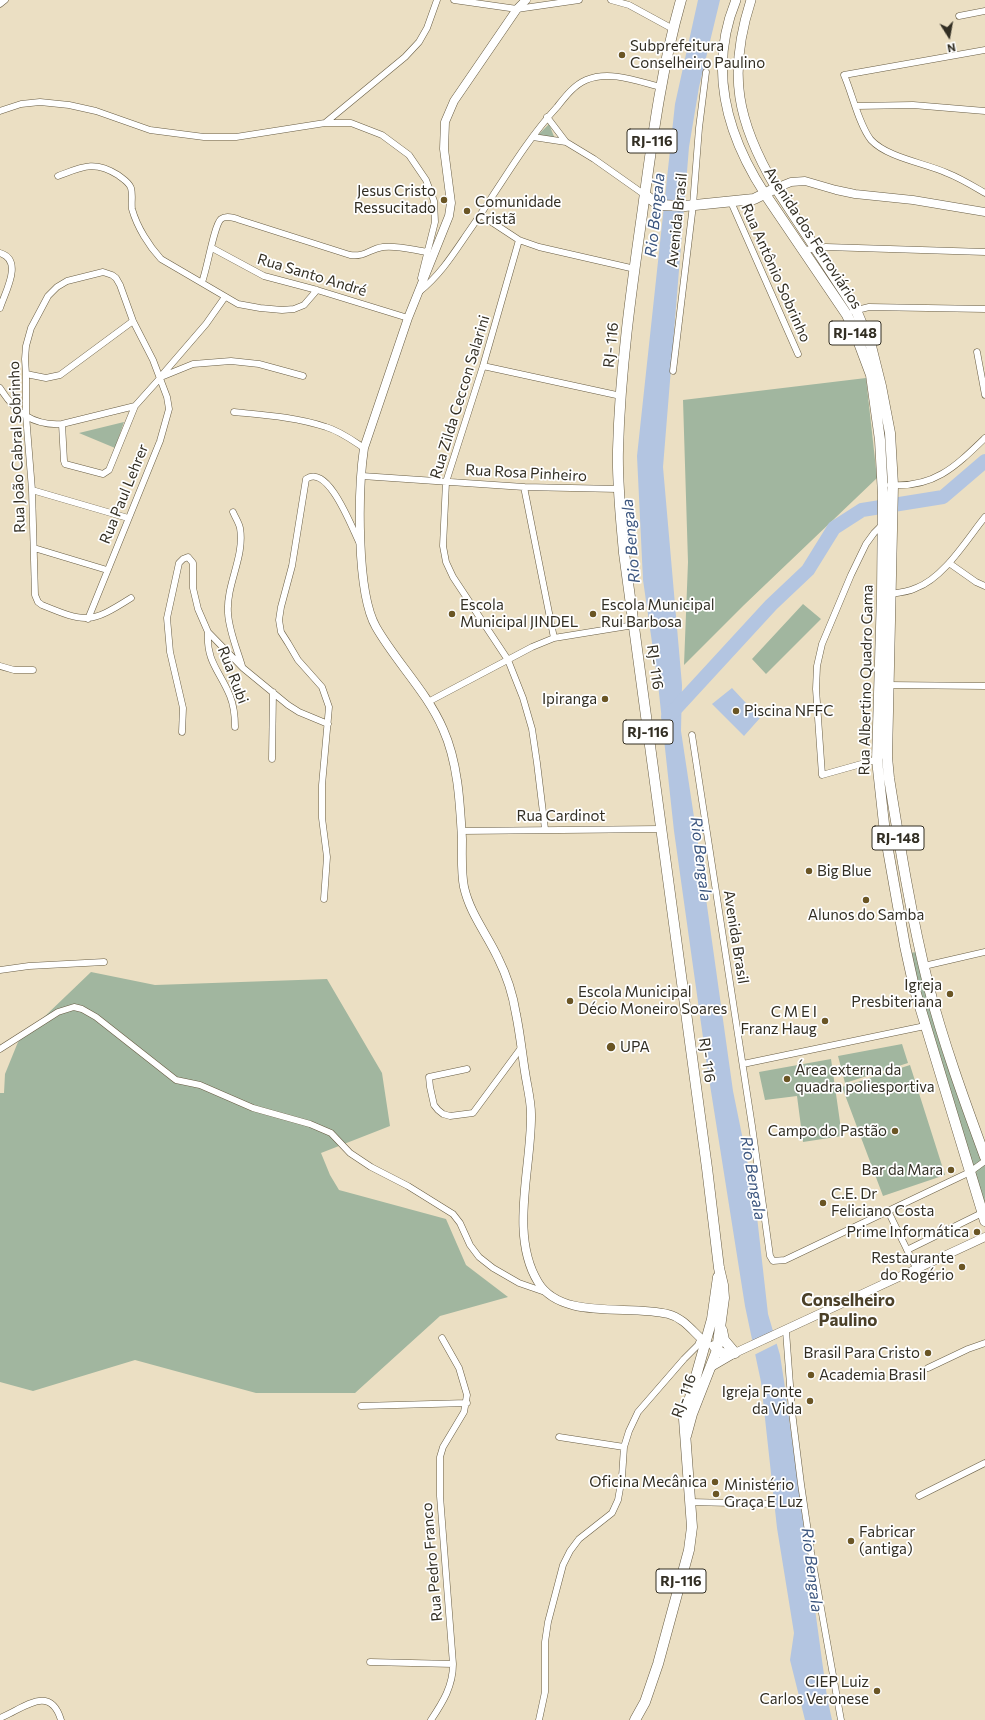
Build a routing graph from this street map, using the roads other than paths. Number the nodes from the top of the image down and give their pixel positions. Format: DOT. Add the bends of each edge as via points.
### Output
graph roads {
  1 [pos="5,0"];
  2 [pos="436,0"];
  3 [pos="454,0"];
  4 [pos="526,0"];
  5 [pos="578,0"];
  6 [pos="611,0"];
  7 [pos="681,0"];
  8 [pos="736,0"];
  9 [pos="751,0"];
  10 [pos="0,4"];
  11 [pos="517,9"];
  12 [pos="985,10"];
  13 [pos="959,16"];
  14 [pos="673,29"];
  15 [pos="985,50"];
  16 [pos="706,72"];
  17 [pos="660,87"];
  18 [pos="856,106"];
  19 [pos="0,111"];
  20 [pos="985,111"];
  21 [pos="547,117"];
  22 [pos="325,123"];
  23 [pos="533,137"];
  24 [pos="566,142"];
  25 [pos="58,176"];
  26 [pos="776,188"];
  27 [pos="985,193"];
  28 [pos="645,194"];
  29 [pos="765,194"];
  30 [pos="731,202"];
  31 [pos="689,205"];
  32 [pos="985,212"];
  33 [pos="481,215"];
  34 [pos="519,240"];
  35 [pos="212,248"];
  36 [pos="816,248"];
  37 [pos="805,250"];
  38 [pos="427,252"];
  39 [pos="985,252"];
  40 [pos="0,253"];
  41 [pos="635,269"];
  42 [pos="202,282"];
  43 [pos="317,290"];
  44 [pos="417,293"];
  45 [pos="225,297"];
  46 [pos="0,308"];
  47 [pos="985,308"];
  48 [pos="851,313"];
  49 [pos="408,318"];
  50 [pos="133,321"];
  51 [pos="978,352"];
  52 [pos="798,354"];
  53 [pos="483,366"];
  54 [pos="673,371"];
  55 [pos="26,374"];
  56 [pos="303,376"];
  57 [pos="160,378"];
  58 [pos="0,388"];
  59 [pos="985,395"];
  60 [pos="621,396"];
  61 [pos="135,406"];
  62 [pos="234,412"];
  63 [pos="26,415"];
  64 [pos="62,424"];
  65 [pos="985,438"];
  66 [pos="364,448"];
  67 [pos="362,476"];
  68 [pos="446,482"];
  69 [pos="524,487"];
  70 [pos="618,489"];
  71 [pos="32,490"];
  72 [pos="888,490"];
  73 [pos="233,512"];
  74 [pos="889,513"];
  75 [pos="985,517"];
  76 [pos="128,518"];
  77 [pos="883,524"];
  78 [pos="361,545"];
  79 [pos="34,548"];
  80 [pos="949,563"];
  81 [pos="107,570"];
  82 [pos="985,586"];
  83 [pos="886,594"];
  84 [pos="131,598"];
  85 [pos="88,619"];
  86 [pos="634,624"];
  87 [pos="208,632"];
  88 [pos="554,638"];
  89 [pos="508,660"];
  90 [pos="0,666"];
  91 [pos="243,668"];
  92 [pos="33,670"];
  93 [pos="888,685"];
  94 [pos="985,686"];
  95 [pos="273,692"];
  96 [pos="428,702"];
  97 [pos="328,724"];
  98 [pos="235,727"];
  99 [pos="182,732"];
  100 [pos="692,735"];
  101 [pos="887,757"];
  102 [pos="272,759"];
  103 [pos="877,760"];
  104 [pos="545,829"];
  105 [pos="661,829"];
  106 [pos="462,831"];
  107 [pos="324,899"];
  108 [pos="918,944"];
  109 [pos="905,946"];
  110 [pos="985,952"];
  111 [pos="104,962"];
  112 [pos="924,966"];
  113 [pos="0,970"];
  114 [pos="925,1026"];
  115 [pos="522,1048"];
  116 [pos="0,1049"];
  117 [pos="743,1064"];
  118 [pos="467,1070"];
  119 [pos="985,1157"];
  120 [pos="985,1161"];
  121 [pos="970,1172"];
  122 [pos="888,1211"];
  123 [pos="984,1217"];
  124 [pos="985,1237"];
  125 [pos="907,1250"];
  126 [pos="719,1268"];
  127 [pos="916,1268"];
  128 [pos="545,1292"];
  129 [pos="721,1327"];
  130 [pos="710,1328"];
  131 [pos="782,1332"];
  132 [pos="442,1338"];
  133 [pos="703,1340"];
  134 [pos="985,1343"];
  135 [pos="717,1350"];
  136 [pos="739,1352"];
  137 [pos="711,1367"];
  138 [pos="928,1368"];
  139 [pos="693,1386"];
  140 [pos="467,1403"];
  141 [pos="361,1406"];
  142 [pos="686,1436"];
  143 [pos="559,1437"];
  144 [pos="624,1447"];
  145 [pos="985,1463"];
  146 [pos="919,1496"];
  147 [pos="690,1502"];
  148 [pos="772,1504"];
  149 [pos="370,1662"];
  150 [pos="453,1664"];
  151 [pos="0,1718"];
  152 [pos="61,1720"];
  153 [pos="431,1720"];
  154 [pos="539,1720"];
  155 [pos="635,1720"];
  156 [pos="841,1720"];
  1 -- 10 [label="street"];
  2 -- 22 [label="street" via="427,28 419,42"];
  3 -- 11 [label="street"];
  4 -- 11 [label="street"];
  5 -- 11 [label="street"];
  6 -- 14 [label="street" via="628,5"];
  7 -- 14 [label="main road, RJ- 116 / RJ-116"];
  8 -- 29 [label="main road, Avenida dos Ferroviários / RJ-148" via="725,38 722,80 725,103 736,138"];
  9 -- 26 [label="main road, RJ-148" via="738,48 739,98 759,160"];
  11 -- 44 [label="street" via="454,101 445,122 444,149 451,203 449,216"];
  12 -- 13 [label="street"];
  14 -- 17 [label="main road, RJ- 116 / RJ-116"];
  15 -- 18 [label="street" via="844,75"];
  16 -- 31 [label="street, Avenida Brasil"];
  17 -- 21 [label="street" via="626,78 602,76 585,80 573,88"];
  17 -- 28 [label="main road, RJ- 116 / RJ-116"];
  18 -- 20 [label="street" via="913,105"];
  18 -- 27 [label="street" via="864,128 872,140 885,150 946,172"];
  19 -- 22 [label="street" via="21,104 40,102 70,105 96,111 150,130 204,137 236,137"];
  21 -- 23 [label="street"];
  21 -- 24 [label="street"];
  22 -- 38 [label="street" via="351,123 382,135 409,156 426,180 434,201 435,222"];
  23 -- 24 [label="street"];
  23 -- 33 [label="street"];
  24 -- 28 [label="street"];
  25 -- 42 [label="street" via="93,165 106,168 124,179 131,188 132,208 138,226 155,253"];
  26 -- 29 [label="main road"];
  26 -- 32 [label="street" via="805,180 855,194 913,200"];
  26 -- 36 [label="main road, RJ-148"];
  28 -- 31 [label="main road" via="659,205"];
  28 -- 41 [label="main road, RJ- 116 / RJ-116"];
  29 -- 30 [label="main road"];
  29 -- 37 [label="main road, Avenida dos Ferroviários / RJ-148"];
  30 -- 31 [label="main road"];
  30 -- 52 [label="street, Rua Antônio Sobrinho"];
  31 -- 54 [label="street, Avenida Brasil"];
  33 -- 34 [label="street"];
  33 -- 44 [label="street" via="441,272"];
  34 -- 41 [label="street"];
  34 -- 53 [label="street, Rua Zilda Ceccon Salarini"];
  35 -- 38 [label="street" via="218,223 221,219 229,217 350,255 364,255 383,247"];
  35 -- 42 [label="street"];
  35 -- 43 [label="street, Rua Santo André" via="256,273"];
  36 -- 37 [label="street"];
  36 -- 39 [label="street"];
  36 -- 48 [label="main road, RJ-148"];
  37 -- 48 [label="main road, Avenida dos Ferroviários / RJ-148"];
  38 -- 44 [label="street"];
  40 -- 46 [label="street" via="8,256 12,269"];
  41 -- 60 [label="main road, RJ- 116 / RJ-116"];
  42 -- 45 [label="street"];
  43 -- 45 [label="street" via="304,305 282,310 238,304"];
  43 -- 49 [label="street, Rua Santo André"];
  44 -- 49 [label="street"];
  45 -- 57 [label="street" via="206,324"];
  47 -- 48 [label="street" via="869,307"];
  48 -- 72 [label="main road, RJ-148" via="871,346 881,386 890,433"];
  49 -- 66 [label="street"];
  50 -- 55 [label="street" via="60,375 46,378"];
  50 -- 55 [label="street, Rua João Cabral Sobrinho" via="120,285 112,275 103,272 67,281 48,296 31,328 25,359"];
  50 -- 57 [label="street, Rua João Cabral Sobrinho"];
  51 -- 59 [label="street"];
  53 -- 60 [label="street"];
  53 -- 68 [label="street, Rua Zilda Ceccon Salarini"];
  55 -- 63 [label="street, Rua João Cabral Sobrinho"];
  56 -- 57 [label="street" via="259,364 231,361 193,364"];
  57 -- 61 [label="street"];
  57 -- 76 [label="street, Rua Paul Lehrer" via="169,409 160,441"];
  58 -- 63 [label="street" via="13,405"];
  60 -- 70 [label="main road, RJ- 116 / RJ-116"];
  61 -- 64 [label="street"];
  61 -- 64 [label="street" via="109,470 103,474 65,464"];
  62 -- 66 [label="street" via="302,420 343,434"];
  63 -- 64 [label="street" via="38,423"];
  63 -- 71 [label="street, Rua João Cabral Sobrinho"];
  65 -- 72 [label="street" via="950,470 918,484"];
  66 -- 67 [label="street"];
  67 -- 68 [label="street, Rua Rosa Pinheiro"];
  67 -- 78 [label="street"];
  68 -- 69 [label="street, Rua Rosa Pinheiro"];
  68 -- 89 [label="street, Rua Zilda Ceccon Salarini" via="443,546 446,562 467,600"];
  69 -- 70 [label="street, Rua Rosa Pinheiro"];
  69 -- 88 [label="street"];
  70 -- 86 [label="main road, RJ- 116 / RJ-116"];
  71 -- 76 [label="street"];
  71 -- 79 [label="street, Rua João Cabral Sobrinho"];
  72 -- 74 [label="main road"];
  73 -- 91 [label="street" via="240,527 240,543 230,586 228,612"];
  74 -- 77 [label="main road, Rua Albertino Quadro Gama"];
  74 -- 83 [label="main road, Rua Albertino Quadro Gama / RJ-148"];
  75 -- 80 [label="street"];
  76 -- 81 [label="street, Rua Paul Lehrer"];
  77 -- 83 [label="main road, Rua Albertino Quadro Gama"];
  77 -- 103 [label="street" via="866,544 822,644 817,666 816,689 822,775"];
  78 -- 96 [label="street" via="363,582 370,614 379,632"];
  78 -- 97 [label="street" via="336,495 327,483 316,476 306,479 292,566 279,620 282,632 298,660 322,687 329,707"];
  79 -- 81 [label="street"];
  79 -- 85 [label="street, Rua João Cabral Sobrinho" via="34,595 38,602 76,618"];
  80 -- 82 [label="street"];
  80 -- 83 [label="street" via="930,581 917,588"];
  81 -- 85 [label="street, Rua Paul Lehrer"];
  83 -- 93 [label="main road, Rua Albertino Quadro Gama / RJ-148"];
  83 -- 103 [label="main road, Rua Albertino Quadro Gama"];
  84 -- 85 [label="street" via="112,610"];
  86 -- 88 [label="street"];
  86 -- 105 [label="main road, RJ- 116 / RJ-116"];
  87 -- 91 [label="street"];
  87 -- 98 [label="street, Rua Rubi" via="208,651 230,696 235,714"];
  87 -- 99 [label="street" via="198,609 193,588 192,561 188,557 181,561 178,567 167,618 170,652 183,708"];
  88 -- 89 [label="street"];
  89 -- 96 [label="street"];
  89 -- 104 [label="street, Rua Zilda Ceccon Salarini" via="532,729"];
  90 -- 92 [label="street" via="14,670"];
  91 -- 95 [label="street"];
  93 -- 94 [label="street"];
  93 -- 101 [label="main road, Rua Albertino Quadro Gama / RJ-148"];
  95 -- 97 [label="street" via="300,712"];
  95 -- 102 [label="street"];
  96 -- 106 [label="street" via="444,729 452,754"];
  97 -- 107 [label="street" via="322,785 322,818 327,857"];
  100 -- 117 [label="street, Avenida Brasil"];
  101 -- 103 [label="street"];
  101 -- 108 [label="main road, Rua Albertino Quadro Gama / RJ-148" via="898,840"];
  103 -- 109 [label="main road, Rua Albertino Quadro Gama" via="883,817"];
  104 -- 105 [label="street, Rua Cardinot"];
  104 -- 106 [label="street, Rua Cardinot"];
  105 -- 126 [label="main road, RJ- 116 / RJ-116"];
  106 -- 115 [label="street" via="463,884 469,906 510,984"];
  108 -- 109 [label="main road"];
  108 -- 112 [label="main road, Rua Albertino Quadro Gama / RJ-148"];
  109 -- 114 [label="main road, Rua Albertino Quadro Gama"];
  110 -- 112 [label="street"];
  111 -- 113 [label="street"];
  112 -- 119 [label="main road, Rua Albertino Quadro Gama / RJ-148" via="949,1052"];
  114 -- 117 [label="street"];
  114 -- 121 [label="main road, Rua Albertino Quadro Gama"];
  115 -- 118 [label="street" via="473,1113 455,1116 443,1114 434,1105 429,1077"];
  115 -- 128 [label="street" via="531,1111 524,1236 529,1264"];
  116 -- 128 [label="street" via="66,1008 82,1009 115,1031 176,1080 200,1085 253,1108 310,1124 331,1133 350,1153 453,1214 470,1245 492,1268 519,1283"];
  117 -- 122 [label="street, Avenida Brasil" via="770,1256 773,1260 785,1260"];
  120 -- 121 [label="street"];
  121 -- 122 [label="street"];
  121 -- 123 [label="main road, Rua Albertino Quadro Gama"];
  122 -- 125 [label="street"];
  123 -- 125 [label="street"];
  124 -- 127 [label="street"];
  125 -- 127 [label="street"];
  126 -- 129 [label="main road, RJ- 116 / RJ-116" via="723,1285"];
  126 -- 130 [label="main road, RJ- 116 / RJ-116"];
  127 -- 131 [label="street"];
  128 -- 133 [label="street" via="562,1302 581,1307 670,1314 692,1328"];
  129 -- 135 [label="main road, RJ- 116 / RJ-116"];
  129 -- 136 [label="main road" via="724,1340"];
  130 -- 133 [label="main road, RJ- 116 / RJ-116"];
  130 -- 135 [label="main road" via="711,1338"];
  131 -- 136 [label="street"];
  131 -- 156 [label="street" via="811,1552"];
  132 -- 140 [label="street" via="459,1368 465,1384"];
  133 -- 139 [label="main road, RJ- 116 / RJ-116"];
  133 -- 144 [label="street" via="638,1412"];
  134 -- 138 [label="street"];
  135 -- 136 [label="main road" via="726,1355"];
  135 -- 137 [label="main road, RJ- 116 / RJ-116"];
  136 -- 137 [label="street"];
  137 -- 139 [label="main road" via="699,1376"];
  137 -- 142 [label="main road, RJ- 116 / RJ-116"];
  139 -- 142 [label="main road, RJ- 116 / RJ-116" via="684,1419"];
  140 -- 141 [label="street"];
  140 -- 150 [label="street, Rua Pedro Franco" via="440,1457 440,1496"];
  142 -- 147 [label="main road, RJ-116"];
  143 -- 144 [label="street"];
  144 -- 154 [label="street" via="618,1500 612,1512 579,1539 563,1565 546,1635 545,1692"];
  145 -- 146 [label="street"];
  147 -- 148 [label="street"];
  147 -- 155 [label="main road, RJ-116" via="692,1527 689,1550 658,1664"];
  149 -- 150 [label="street"];
  150 -- 153 [label="street, Rua Pedro Franco" via="449,1690"];
  151 -- 152 [label="street" via="42,1699 55,1706"];
}
